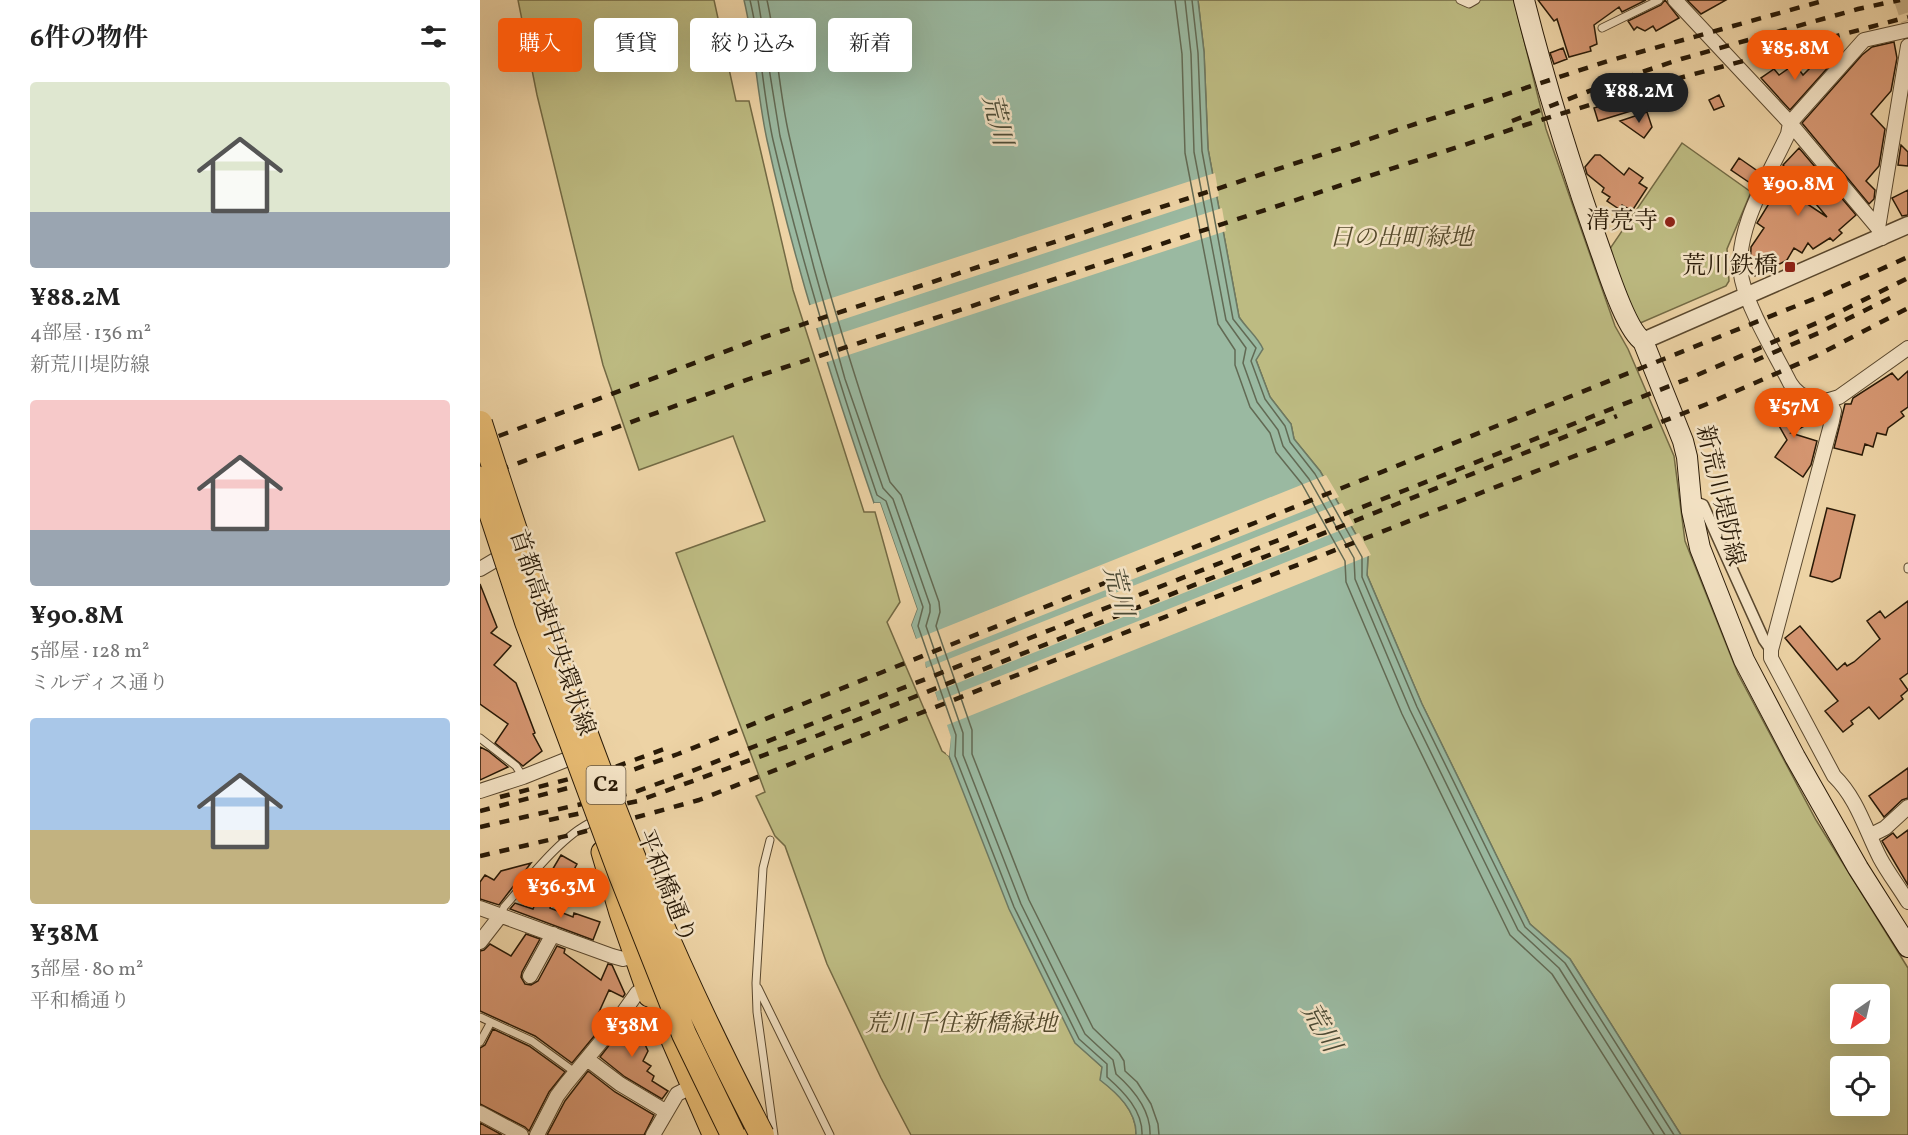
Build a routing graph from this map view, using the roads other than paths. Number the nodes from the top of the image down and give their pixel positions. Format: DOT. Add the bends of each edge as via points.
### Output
graph roads {
  1 [pos="1460,0"];
  2 [pos="1476,0"];
  3 [pos="1524,0"];
  4 [pos="1659,0"];
  5 [pos="1675,0"];
  6 [pos="1602,28"];
  7 [pos="1908,30"];
  8 [pos="1908,46"];
  9 [pos="1904,100"];
  10 [pos="1790,123"];
  11 [pos="1908,225"];
  12 [pos="1880,233"];
  13 [pos="1747,296"];
  14 [pos="1643,341"];
  15 [pos="1908,348"];
  16 [pos="1829,401"];
  17 [pos="480,423"];
  18 [pos="480,447"];
  19 [pos="480,479"];
  20 [pos="1692,501"];
  21 [pos="480,505"];
  22 [pos="489,564"];
  23 [pos="1771,650"];
  24 [pos="480,738"];
  25 [pos="568,759"];
  26 [pos="524,777"];
  27 [pos="480,791"];
  28 [pos="1908,807"];
  29 [pos="591,822"];
  30 [pos="1871,835"];
  31 [pos="770,840"];
  32 [pos="621,875"];
  33 [pos="1908,902"];
  34 [pos="480,908"];
  35 [pos="654,908"];
  36 [pos="501,915"];
  37 [pos="553,934"];
  38 [pos="480,942"];
  39 [pos="1908,947"];
  40 [pos="635,956"];
  41 [pos="530,976"];
  42 [pos="756,983"];
  43 [pos="647,989"];
  44 [pos="480,1017"];
  45 [pos="491,1022"];
  46 [pos="480,1042"];
  47 [pos="587,1059"];
  48 [pos="576,1072"];
  49 [pos="687,1089"];
  50 [pos="665,1111"];
  51 [pos="480,1113"];
  52 [pos="521,1135"];
  53 [pos="537,1135"];
  54 [pos="653,1135"];
  55 [pos="707,1135"];
  56 [pos="715,1135"];
  57 [pos="733,1135"];
  58 [pos="747,1135"];
  59 [pos="762,1135"];
  60 [pos="774,1135"];
  61 [pos="830,1135"];
  1 -- 2 [label="lane" via="1469,4"];
  3 -- 14 [label="main road, 新荒川堤防線" via="1561,135 1612,284 1634,333"];
  4 -- 6 [label="lane"];
  5 -- 10 [label="street"];
  7 -- 10 [label="street" via="1864,40"];
  8 -- 9 [label="street"];
  9 -- 12 [label="street"];
  10 -- 12 [label="street"];
  10 -- 13 [label="street" via="1758,197 1741,250 1741,278"];
  11 -- 12 [label="street"];
  12 -- 13 [label="street"];
  13 -- 14 [label="street"];
  13 -- 16 [label="street" via="1793,388 1812,400"];
  14 -- 20 [label="main road, 新荒川堤防線" via="1683,441"];
  15 -- 16 [label="street"];
  16 -- 23 [label="street" via="1834,411 1832,421"];
  17 -- 35 [label="highway, 首都高速中央環状線 / C2, bridge" via="541,611"];
  18 -- 58 [label="main road, 平和橋通り" via="534,613 603,800 687,1008"];
  19 -- 32 [label="highway, 首都高速中央環状線 / C2, bridge" via="527,622"];
  20 -- 23 [label="street" via="1703,505"];
  20 -- 39 [label="main road, 新荒川堤防線" via="1700,548 1744,660 1858,868"];
  21 -- 22 [label="main road, 平和橋通り"];
  22 -- 25 [label="main road, 平和橋通り" via="518,627"];
  23 -- 30 [label="street" via="1771,658 1834,776"];
  24 -- 26 [label="lane"];
  25 -- 26 [label="street"];
  25 -- 29 [label="main road, 平和橋通り"];
  26 -- 27 [label="street"];
  28 -- 30 [label="street"];
  29 -- 36 [label="lane" via="579,828 549,857"];
  29 -- 40 [label="main road, 平和橋通り"];
  30 -- 33 [label="street" via="1880,858"];
  31 -- 42 [label="lane" via="763,868"];
  32 -- 56 [label="highway, bridge" via="642,960"];
  32 -- 57 [label="highway, 首都高速中央環状線 / C2, bridge" via="684,1034"];
  34 -- 36 [label="street"];
  35 -- 58 [label="highway, bridge" via="698,1035"];
  35 -- 59 [label="highway, 首都高速中央環状線 / C2, bridge"];
  36 -- 37 [label="street"];
  36 -- 38 [label="street"];
  37 -- 40 [label="street" via="623,959"];
  37 -- 41 [label="street"];
  40 -- 43 [label="main road, 平和橋通り"];
  42 -- 60 [label="lane"];
  42 -- 61 [label="lane"];
  43 -- 47 [label="street" via="637,993"];
  43 -- 49 [label="main road, 平和橋通り"];
  44 -- 45 [label="lane"];
  45 -- 46 [label="lane"];
  45 -- 48 [label="lane" via="532,1041"];
  47 -- 48 [label="street"];
  47 -- 50 [label="street"];
  48 -- 53 [label="street" via="557,1096"];
  49 -- 50 [label="street" via="677,1094"];
  49 -- 55 [label="main road, 平和橋通り"];
  50 -- 54 [label="street"];
  51 -- 52 [label="street"];
}
